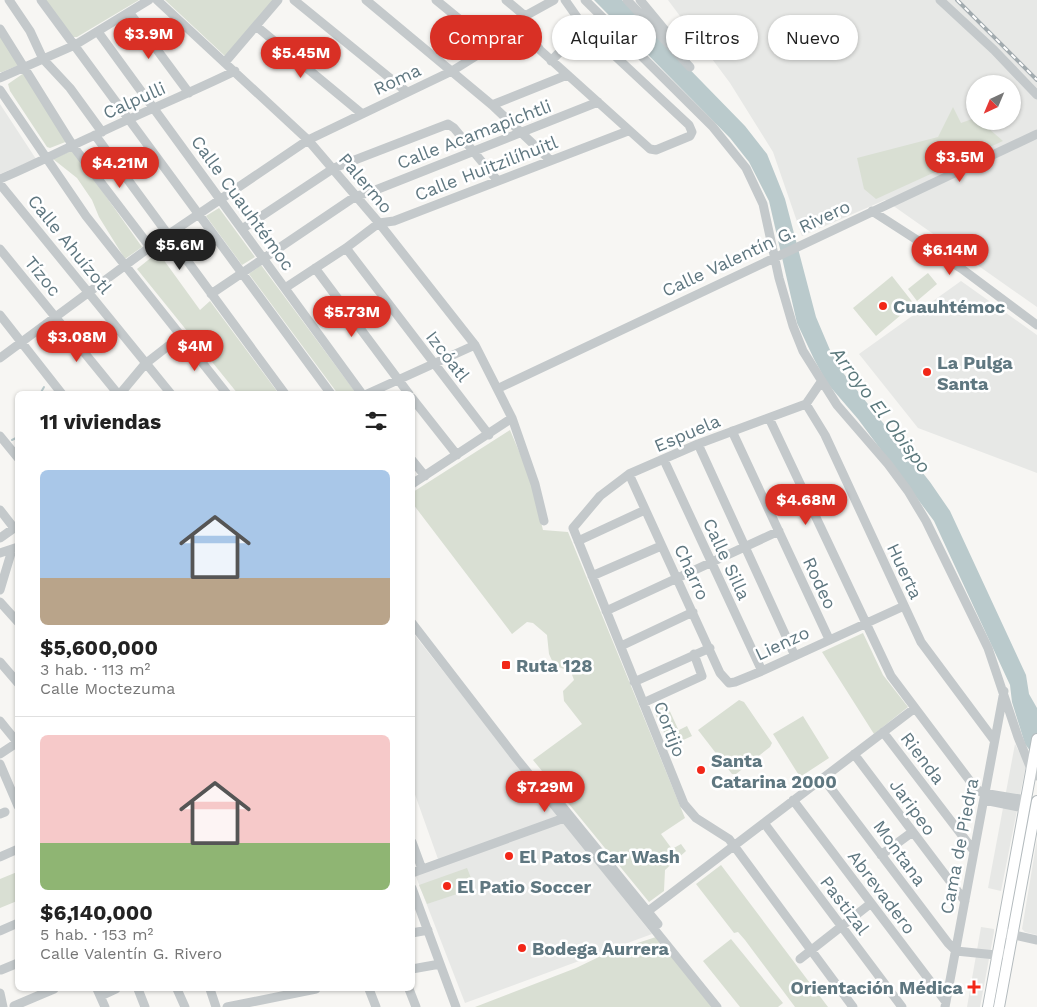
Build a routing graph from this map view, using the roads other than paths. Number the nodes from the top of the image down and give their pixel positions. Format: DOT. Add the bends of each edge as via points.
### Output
graph roads {
  1 [pos="9,0"];
  2 [pos="40,0"];
  3 [pos="149,0"];
  4 [pos="157,0"];
  5 [pos="278,0"];
  6 [pos="294,0"];
  7 [pos="366,0"];
  8 [pos="436,0"];
  9 [pos="506,0"];
  10 [pos="554,0"];
  11 [pos="565,0"];
  12 [pos="585,0"];
  13 [pos="627,0"];
  14 [pos="640,0"];
  15 [pos="940,0"];
  16 [pos="129,12"];
  17 [pos="454,15"];
  18 [pos="524,15"];
  19 [pos="527,15"];
  20 [pos="576,15"];
  21 [pos="256,26"];
  22 [pos="0,29"];
  23 [pos="666,31"];
  24 [pos="98,32"];
  25 [pos="74,45"];
  26 [pos="542,51"];
  27 [pos="43,59"];
  28 [pos="470,60"];
  29 [pos="619,60"];
  30 [pos="226,61"];
  31 [pos="551,61"];
  32 [pos="25,67"];
  33 [pos="690,67"];
  34 [pos="235,71"];
  35 [pos="452,71"];
  36 [pos="568,75"];
  37 [pos="0,78"];
  38 [pos="0,90"];
  39 [pos="406,92"];
  40 [pos="188,93"];
  41 [pos="1037,95"];
  42 [pos="598,102"];
  43 [pos="492,105"];
  44 [pos="154,110"];
  45 [pos="361,113"];
  46 [pos="130,120"];
  47 [pos="628,131"];
  48 [pos="98,133"];
  49 [pos="521,134"];
  50 [pos="1037,134"];
  51 [pos="308,140"];
  52 [pos="73,146"];
  53 [pos="474,151"];
  54 [pos="46,160"];
  55 [pos="550,160"];
  56 [pos="334,168"];
  57 [pos="0,180"];
  58 [pos="497,180"];
  59 [pos="0,184"];
  60 [pos="356,196"];
  61 [pos="220,199"];
  62 [pos="872,211"];
  63 [pos="199,214"];
  64 [pos="379,223"];
  65 [pos="242,229"];
  66 [pos="168,235"];
  67 [pos="150,247"];
  68 [pos="346,248"];
  69 [pos="0,249"];
  70 [pos="777,257"];
  71 [pos="264,260"];
  72 [pos="125,265"];
  73 [pos="315,268"];
  74 [pos="242,274"];
  75 [pos="285,288"];
  76 [pos="88,293"];
  77 [pos="212,294"];
  78 [pos="0,315"];
  79 [pos="55,316"];
  80 [pos="1037,325"];
  81 [pos="181,336"];
  82 [pos="21,342"];
  83 [pos="475,345"];
  84 [pos="0,358"];
  85 [pos="145,364"];
  86 [pos="433,365"];
  87 [pos="398,380"];
  88 [pos="821,382"];
  89 [pos="499,388"];
  90 [pos="60,391"];
  91 [pos="117,391"];
  92 [pos="122,391"];
  93 [pos="168,391"];
  94 [pos="226,391"];
  95 [pos="283,391"];
  96 [pos="330,391"];
  97 [pos="360,391"];
  98 [pos="374,391"];
  99 [pos="407,391"];
  100 [pos="415,402"];
  101 [pos="806,404"];
  102 [pos="512,418"];
  103 [pos="769,418"];
  104 [pos="732,432"];
  105 [pos="489,434"];
  106 [pos="0,436"];
  107 [pos="698,444"];
  108 [pos="15,454"];
  109 [pos="457,455"];
  110 [pos="664,460"];
  111 [pos="415,464"];
  112 [pos="629,474"];
  113 [pos="425,476"];
  114 [pos="415,482"];
  115 [pos="0,510"];
  116 [pos="645,510"];
  117 [pos="544,521"];
  118 [pos="15,526"];
  119 [pos="15,528"];
  120 [pos="573,528"];
  121 [pos="779,531"];
  122 [pos="0,538"];
  123 [pos="578,541"];
  124 [pos="662,546"];
  125 [pos="745,548"];
  126 [pos="0,553"];
  127 [pos="15,553"];
  128 [pos="712,563"];
  129 [pos="592,576"];
  130 [pos="678,578"];
  131 [pos="0,590"];
  132 [pos="0,602"];
  133 [pos="904,606"];
  134 [pos="606,611"];
  135 [pos="693,612"];
  136 [pos="15,619"];
  137 [pos="864,624"];
  138 [pos="415,627"];
  139 [pos="828,639"];
  140 [pos="621,646"];
  141 [pos="710,648"];
  142 [pos="694,654"];
  143 [pos="795,656"];
  144 [pos="0,662"];
  145 [pos="762,671"];
  146 [pos="15,680"];
  147 [pos="634,682"];
  148 [pos="729,683"];
  149 [pos="1003,702"];
  150 [pos="643,703"];
  151 [pos="915,708"];
  152 [pos="0,721"];
  153 [pos="883,732"];
  154 [pos="1037,739"];
  155 [pos="15,740"];
  156 [pos="994,740"];
  157 [pos="15,743"];
  158 [pos="0,754"];
  159 [pos="854,754"];
  160 [pos="0,764"];
  161 [pos="1034,769"];
  162 [pos="823,778"];
  163 [pos="985,797"];
  164 [pos="15,799"];
  165 [pos="793,800"];
  166 [pos="1037,801"];
  167 [pos="1025,804"];
  168 [pos="567,817"];
  169 [pos="764,823"];
  170 [pos="911,833"];
  171 [pos="734,846"];
  172 [pos="415,850"];
  173 [pos="15,851"];
  174 [pos="974,851"];
  175 [pos="881,855"];
  176 [pos="0,857"];
  177 [pos="422,869"];
  178 [pos="415,872"];
  179 [pos="415,896"];
  180 [pos="965,901"];
  181 [pos="870,904"];
  182 [pos="645,913"];
  183 [pos="15,924"];
  184 [pos="841,927"];
  185 [pos="428,930"];
  186 [pos="0,931"];
  187 [pos="415,932"];
  188 [pos="1001,932"];
  189 [pos="1013,935"];
  190 [pos="1037,940"];
  191 [pos="811,950"];
  192 [pos="956,951"];
  193 [pos="1009,952"];
  194 [pos="996,955"];
  195 [pos="800,959"];
  196 [pos="15,964"];
  197 [pos="440,964"];
  198 [pos="415,968"];
  199 [pos="1,970"];
  200 [pos="49,991"];
  201 [pos="139,991"];
  202 [pos="178,991"];
  203 [pos="211,991"];
  204 [pos="302,991"];
  205 [pos="370,991"];
  206 [pos="410,991"];
  207 [pos="0,993"];
  208 [pos="99,993"];
  209 [pos="258,1004"];
  210 [pos="946,1004"];
  211 [pos="3,1006"];
  212 [pos="14,1006"];
  213 [pos="105,1007"];
  214 [pos="145,1007"];
  215 [pos="185,1007"];
  216 [pos="216,1007"];
  217 [pos="226,1007"];
  218 [pos="376,1007"];
  219 [pos="416,1007"];
  220 [pos="456,1007"];
  221 [pos="717,1007"];
  222 [pos="724,1007"];
  223 [pos="853,1007"];
  224 [pos="902,1007"];
  225 [pos="988,1007"];
  226 [pos="999,1007"];
  1 -- 27 [label="street" via="30,31"];
  2 -- 25 [label="street"];
  3 -- 16 [label="street"];
  4 -- 30 [label="street, Palermo"];
  5 -- 21 [label="street"];
  6 -- 39 [label="street"];
  7 -- 35 [label="street"];
  8 -- 17 [label="street"];
  9 -- 18 [label="street"];
  10 -- 19 [label="street, Roma"];
  11 -- 20 [label="street"];
  12 -- 70 [label="street" via="733,150 757,187"];
  13 -- 33 [label="street"];
  14 -- 23 [label="street"];
  15 -- 41 [label="street"];
  16 -- 24 [label="street"];
  16 -- 40 [label="street"];
  21 -- 30 [label="street"];
  21 -- 45 [label="street"];
  22 -- 32 [label="street"];
  24 -- 25 [label="street"];
  24 -- 44 [label="street, Calle Cuauhtémoc"];
  25 -- 27 [label="street"];
  25 -- 46 [label="street"];
  26 -- 31 [label="street"];
  27 -- 32 [label="street"];
  27 -- 48 [label="street" via="70,88"];
  28 -- 35 [label="street, Roma"];
  29 -- 47 [label="street" via="689,125 692,132 690,136 656,150 647,147"];
  30 -- 34 [label="street, Palermo"];
  31 -- 36 [label="street"];
  32 -- 37 [label="street"];
  32 -- 52 [label="street"];
  34 -- 40 [label="street, Calpulli"];
  34 -- 51 [label="street, Palermo"];
  35 -- 39 [label="street, Roma"];
  35 -- 43 [label="street"];
  36 -- 42 [label="street"];
  36 -- 43 [label="street"];
  38 -- 54 [label="street"];
  39 -- 45 [label="street, Roma"];
  40 -- 44 [label="street, Calpulli"];
  42 -- 47 [label="street"];
  42 -- 49 [label="street, Calle Acamapichtli"];
  43 -- 49 [label="street"];
  44 -- 46 [label="street, Calpulli"];
  44 -- 61 [label="street, Calle Cuauhtémoc"];
  45 -- 51 [label="street, Roma"];
  46 -- 48 [label="street, Calpulli"];
  46 -- 63 [label="street"];
  47 -- 55 [label="street, Calle Huitzilíhuitl"];
  48 -- 52 [label="street, Calpulli"];
  48 -- 66 [label="street"];
  49 -- 53 [label="street, Calle Acamapichtli"];
  49 -- 55 [label="street"];
  50 -- 62 [label="street"];
  51 -- 56 [label="street, Palermo"];
  51 -- 61 [label="street, Roma"];
  52 -- 54 [label="street, Calpulli"];
  52 -- 67 [label="street"];
  53 -- 56 [label="street" via="450,124"];
  53 -- 58 [label="street"];
  53 -- 60 [label="street, Calle Acamapichtli"];
  54 -- 57 [label="street, Calpulli"];
  54 -- 72 [label="street"];
  55 -- 58 [label="street, Calle Huitzilíhuitl"];
  56 -- 60 [label="street, Palermo"];
  56 -- 65 [label="street"];
  58 -- 64 [label="street, Calle Huitzilíhuitl" via="394,221"];
  59 -- 76 [label="street, Calle Ahuízotl"];
  60 -- 64 [label="street, Palermo"];
  60 -- 71 [label="street, Calle Acamapichtli"];
  61 -- 63 [label="street, Roma"];
  61 -- 65 [label="street, Calle Cuauhtémoc"];
  62 -- 70 [label="street, Calle Valentín G. Rivero"];
  62 -- 80 [label="street, Calle Valentín G. Rivero" via="962,269"];
  63 -- 66 [label="street, Roma"];
  63 -- 74 [label="street"];
  64 -- 68 [label="street, Calle Huitzilíhuitl"];
  64 -- 83 [label="street, Palermo"];
  65 -- 71 [label="street, Calle Cuauhtémoc"];
  66 -- 67 [label="street, Roma"];
  66 -- 77 [label="street"];
  67 -- 72 [label="street, Roma"];
  68 -- 73 [label="street, Calle Huitzilíhuitl"];
  68 -- 86 [label="street, Izcóatl"];
  69 -- 79 [label="street, Tízoc"];
  70 -- 88 [label="street" via="793,326"];
  70 -- 89 [label="street, Calle Valentín G. Rivero"];
  71 -- 74 [label="street, Calle Acamapichtli"];
  71 -- 75 [label="street, Calle Cuauhtémoc"];
  72 -- 76 [label="street, Roma"];
  72 -- 81 [label="street"];
  73 -- 75 [label="street, Calle Huitzilíhuitl"];
  73 -- 87 [label="street"];
  74 -- 77 [label="street, Calle Acamapichtli"];
  74 -- 96 [label="street"];
  75 -- 97 [label="street, Calle Cuauhtémoc"];
  76 -- 79 [label="street, Roma"];
  76 -- 85 [label="street, Calle Ahuízotl"];
  77 -- 95 [label="street"];
  78 -- 82 [label="street"];
  79 -- 82 [label="street, Roma"];
  79 -- 91 [label="street, Tízoc"];
  81 -- 85 [label="street"];
  81 -- 94 [label="street"];
  82 -- 84 [label="street, Roma"];
  82 -- 90 [label="street"];
  83 -- 86 [label="street"];
  83 -- 89 [label="street, Palermo"];
  85 -- 92 [label="street"];
  85 -- 93 [label="street, Calle Ahuízotl"];
  86 -- 87 [label="street"];
  86 -- 105 [label="street, Izcóatl"];
  87 -- 98 [label="street"];
  87 -- 99 [label="street"];
  88 -- 101 [label="street"];
  88 -- 149 [label="street" via="893,471 926,521 988,648 1004,691"];
  89 -- 102 [label="street, Palermo"];
  100 -- 109 [label="street"];
  101 -- 103 [label="street, Espuela"];
  101 -- 133 [label="street, Huerta" via="822,428"];
  102 -- 105 [label="street"];
  102 -- 117 [label="street, Palermo"];
  103 -- 104 [label="street, Espuela"];
  103 -- 137 [label="street"];
  104 -- 107 [label="street, Espuela"];
  104 -- 121 [label="street, Rodeo"];
  105 -- 109 [label="street"];
  106 -- 108 [label="street"];
  107 -- 110 [label="street, Espuela"];
  107 -- 125 [label="street"];
  109 -- 113 [label="street"];
  110 -- 112 [label="street, Espuela"];
  110 -- 128 [label="street, Calle Silla"];
  111 -- 113 [label="street"];
  112 -- 116 [label="street, Charro"];
  112 -- 120 [label="street, Espuela" via="600,496"];
  113 -- 114 [label="street"];
  115 -- 118 [label="street"];
  116 -- 123 [label="street"];
  116 -- 124 [label="street, Charro"];
  119 -- 122 [label="street"];
  120 -- 123 [label="street, Cortijo"];
  121 -- 125 [label="street"];
  121 -- 139 [label="street, Rodeo"];
  123 -- 129 [label="street, Cortijo"];
  124 -- 129 [label="street"];
  124 -- 130 [label="street, Charro"];
  125 -- 128 [label="street"];
  125 -- 143 [label="street"];
  126 -- 127 [label="street"];
  127 -- 131 [label="street"];
  128 -- 130 [label="street"];
  128 -- 145 [label="street, Calle Silla"];
  129 -- 134 [label="street, Cortijo"];
  130 -- 134 [label="street"];
  130 -- 135 [label="street, Charro"];
  132 -- 136 [label="street"];
  133 -- 137 [label="street, Lienzo"];
  133 -- 156 [label="street, Huerta" via="934,662"];
  134 -- 140 [label="street, Cortijo"];
  135 -- 140 [label="street"];
  135 -- 141 [label="street, Charro"];
  137 -- 139 [label="street, Lienzo"];
  137 -- 151 [label="street" via="890,676"];
  138 -- 168 [label="street"];
  139 -- 143 [label="street, Lienzo"];
  140 -- 147 [label="street, Cortijo"];
  141 -- 142 [label="street"];
  141 -- 148 [label="street, Charro" via="720,673"];
  142 -- 147 [label="street"];
  142 -- 150 [label="street" via="702,676"];
  143 -- 145 [label="street, Lienzo"];
  144 -- 146 [label="street"];
  145 -- 148 [label="street, Lienzo"];
  147 -- 150 [label="street, Cortijo"];
  149 -- 156 [label="street, Cama de Piedra"];
  149 -- 161 [label="street"];
  150 -- 171 [label="street, Cortijo" via="678,794 689,812 723,834"];
  151 -- 153 [label="street"];
  151 -- 163 [label="street" via="971,784"];
  152 -- 155 [label="street"];
  153 -- 159 [label="street"];
  153 -- 174 [label="street, Rienda"];
  154 -- 161 [label="main road"];
  156 -- 163 [label="street, Cama de Piedra"];
  157 -- 158 [label="street"];
  159 -- 162 [label="street"];
  159 -- 170 [label="street, Jaripeo"];
  160 -- 164 [label="street"];
  161 -- 167 [label="main road"];
  162 -- 165 [label="street"];
  162 -- 175 [label="street, Montana"];
  163 -- 167 [label="street"];
  163 -- 174 [label="street, Cama de Piedra"];
  165 -- 169 [label="street"];
  165 -- 181 [label="street, Abrevadero"];
  166 -- 189 [label="main road"];
  167 -- 188 [label="main road"];
  168 -- 177 [label="street"];
  168 -- 182 [label="street"];
  169 -- 171 [label="street"];
  169 -- 184 [label="street, Pastizal"];
  170 -- 175 [label="street"];
  170 -- 180 [label="street, Jaripeo"];
  171 -- 182 [label="street"];
  171 -- 191 [label="street, Cortijo"];
  172 -- 177 [label="street"];
  173 -- 176 [label="street"];
  174 -- 180 [label="street, Cama de Piedra"];
  175 -- 192 [label="street, Montana"];
  177 -- 178 [label="street"];
  179 -- 185 [label="street"];
  180 -- 192 [label="street, Cama de Piedra"];
  181 -- 184 [label="street"];
  181 -- 210 [label="street, Abrevadero"];
  182 -- 221 [label="street"];
  182 -- 222 [label="street"];
  183 -- 186 [label="street"];
  184 -- 191 [label="street"];
  184 -- 224 [label="street, Pastizal"];
  185 -- 187 [label="street"];
  185 -- 197 [label="street"];
  188 -- 189 [label="street"];
  188 -- 194 [label="main road"];
  189 -- 190 [label="street"];
  189 -- 193 [label="main road"];
  191 -- 195 [label="street"];
  191 -- 223 [label="street, Cortijo"];
  192 -- 194 [label="street"];
  192 -- 210 [label="street, Cama de Piedra"];
  193 -- 194 [label="street"];
  193 -- 226 [label="main road"];
  194 -- 225 [label="main road"];
  196 -- 199 [label="street"];
  197 -- 198 [label="street"];
  197 -- 220 [label="street"];
  200 -- 212 [label="street"];
  201 -- 214 [label="street"];
  202 -- 215 [label="street"];
  203 -- 216 [label="street"];
  204 -- 209 [label="street"];
  205 -- 218 [label="street"];
  206 -- 219 [label="street"];
  207 -- 211 [label="street"];
  208 -- 213 [label="street"];
  209 -- 217 [label="street"];
}
